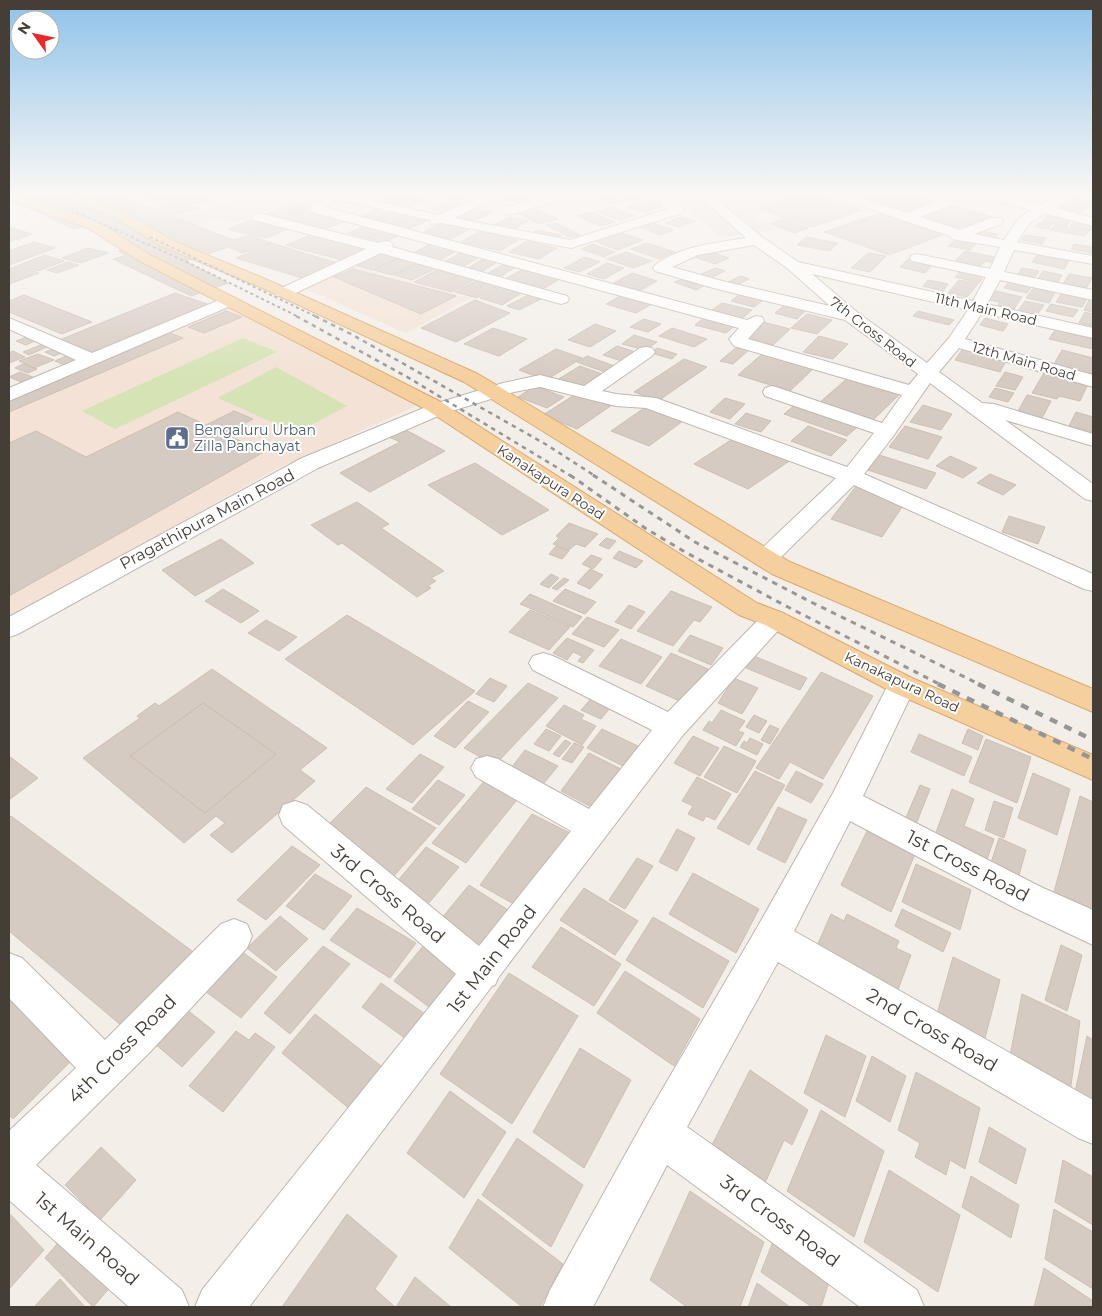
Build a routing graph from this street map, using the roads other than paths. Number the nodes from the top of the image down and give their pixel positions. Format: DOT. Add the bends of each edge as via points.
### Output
graph roads {
  1 [pos="142,256"];
  2 [pos="198,256"];
  3 [pos="361,256"];
  4 [pos="409,256"];
  5 [pos="495,256"];
  6 [pos="548,256"];
  7 [pos="683,256"];
  8 [pos="780,256"];
  9 [pos="912,256"];
  10 [pos="1004,256"];
  11 [pos="792,265"];
  12 [pos="530,266"];
  13 [pos="995,275"];
  14 [pos="283,292"];
  15 [pos="1093,295"];
  16 [pos="561,299"];
  17 [pos="779,299"];
  18 [pos="229,301"];
  19 [pos="977,308"];
  20 [pos="851,316"];
  21 [pos="9,323"];
  22 [pos="750,326"];
  23 [pos="1093,333"];
  24 [pos="955,341"];
  25 [pos="646,352"];
  26 [pos="92,360"];
  27 [pos="927,374"];
  28 [pos="1093,381"];
  29 [pos="494,392"];
  30 [pos="772,392"];
  31 [pos="913,392"];
  32 [pos="587,393"];
  33 [pos="9,395"];
  34 [pos="966,402"];
  35 [pos="438,409"];
  36 [pos="888,431"];
  37 [pos="1093,440"];
  38 [pos="851,476"];
  39 [pos="1093,494"];
  40 [pos="765,559"];
  41 [pos="1093,583"];
  42 [pos="774,619"];
  43 [pos="9,628"];
  44 [pos="543,663"];
  45 [pos="902,684"];
  46 [pos="1093,701"];
  47 [pos="672,727"];
  48 [pos="487,768"];
  49 [pos="1093,768"];
  50 [pos="844,802"];
  51 [pos="295,815"];
  52 [pos="593,827"];
  53 [pos="1093,928"];
  54 [pos="234,936"];
  55 [pos="771,938"];
  56 [pos="9,971"];
  57 [pos="482,972"];
  58 [pos="104,1068"];
  59 [pos="1093,1123"];
  60 [pos="660,1134"];
  61 [pos="9,1161"];
  62 [pos="9,1171"];
  63 [pos="156,1304"];
  64 [pos="219,1307"];
  65 [pos="567,1307"];
  66 [pos="900,1307"];
  1 -- 18 [label="main road, Kanakapura Road"];
  2 -- 14 [label="main road"];
  3 -- 14 [label="street"];
  4 -- 16 [label="street"];
  5 -- 12 [label="street"];
  6 -- 12 [label="street"];
  7 -- 17 [label="street" via="660,268"];
  8 -- 11 [label="street, 7th Cross Road"];
  9 -- 13 [label="street"];
  10 -- 13 [label="street, 7th Cross Road"];
  11 -- 19 [label="street, 11th Main Road"];
  11 -- 20 [label="street, 7th Cross Road"];
  12 -- 22 [label="street"];
  13 -- 15 [label="street"];
  13 -- 19 [label="street, 7th Cross Road"];
  14 -- 29 [label="main road" via="471,378"];
  17 -- 20 [label="street"];
  17 -- 22 [label="street"];
  18 -- 26 [label="street"];
  18 -- 35 [label="main road, Kanakapura Road"];
  19 -- 23 [label="street, 11th Main Road"];
  19 -- 24 [label="street, 7th Cross Road"];
  20 -- 27 [label="street, 7th Cross Road"];
  21 -- 26 [label="street"];
  22 -- 31 [label="street" via="738,338 740,342"];
  24 -- 27 [label="street, 7th Cross Road"];
  24 -- 28 [label="street, 12th Main Road"];
  25 -- 32 [label="street"];
  26 -- 33 [label="street"];
  27 -- 31 [label="street"];
  27 -- 34 [label="street, 7th Cross Road"];
  29 -- 32 [label="street, Pragathipura Main Road" via="540,381"];
  29 -- 35 [label="street, Pragathipura Main Road"];
  29 -- 40 [label="main road"];
  30 -- 36 [label="street"];
  31 -- 36 [label="street"];
  32 -- 38 [label="street, Pragathipura Main Road" via="616,400 649,402"];
  34 -- 37 [label="street"];
  34 -- 39 [label="street, 7th Cross Road"];
  35 -- 42 [label="main road, Kanakapura Road" via="748,609"];
  35 -- 43 [label="street, Pragathipura Main Road" via="310,463"];
  36 -- 38 [label="street"];
  38 -- 40 [label="street"];
  38 -- 41 [label="street, Pragathipura Main Road"];
  40 -- 46 [label="main road"];
  42 -- 45 [label="main road, Kanakapura Road"];
  42 -- 47 [label="street, 1st Main Road"];
  44 -- 47 [label="street"];
  45 -- 49 [label="main road, Kanakapura Road"];
  45 -- 50 [label="street"];
  47 -- 52 [label="street, 1st Main Road"];
  48 -- 52 [label="street"];
  50 -- 53 [label="street, 1st Cross Road"];
  50 -- 55 [label="street"];
  51 -- 57 [label="street, 3rd Cross Road"];
  52 -- 57 [label="street, 1st Main Road"];
  54 -- 58 [label="street, 4th Cross Road"];
  55 -- 59 [label="street, 2nd Cross Road"];
  55 -- 60 [label="street"];
  56 -- 58 [label="street"];
  57 -- 64 [label="street, 1st Main Road"];
  58 -- 61 [label="street, 4th Cross Road"];
  60 -- 65 [label="street"];
  60 -- 66 [label="street, 3rd Cross Road"];
  62 -- 63 [label="street, 1st Main Road"];
}
